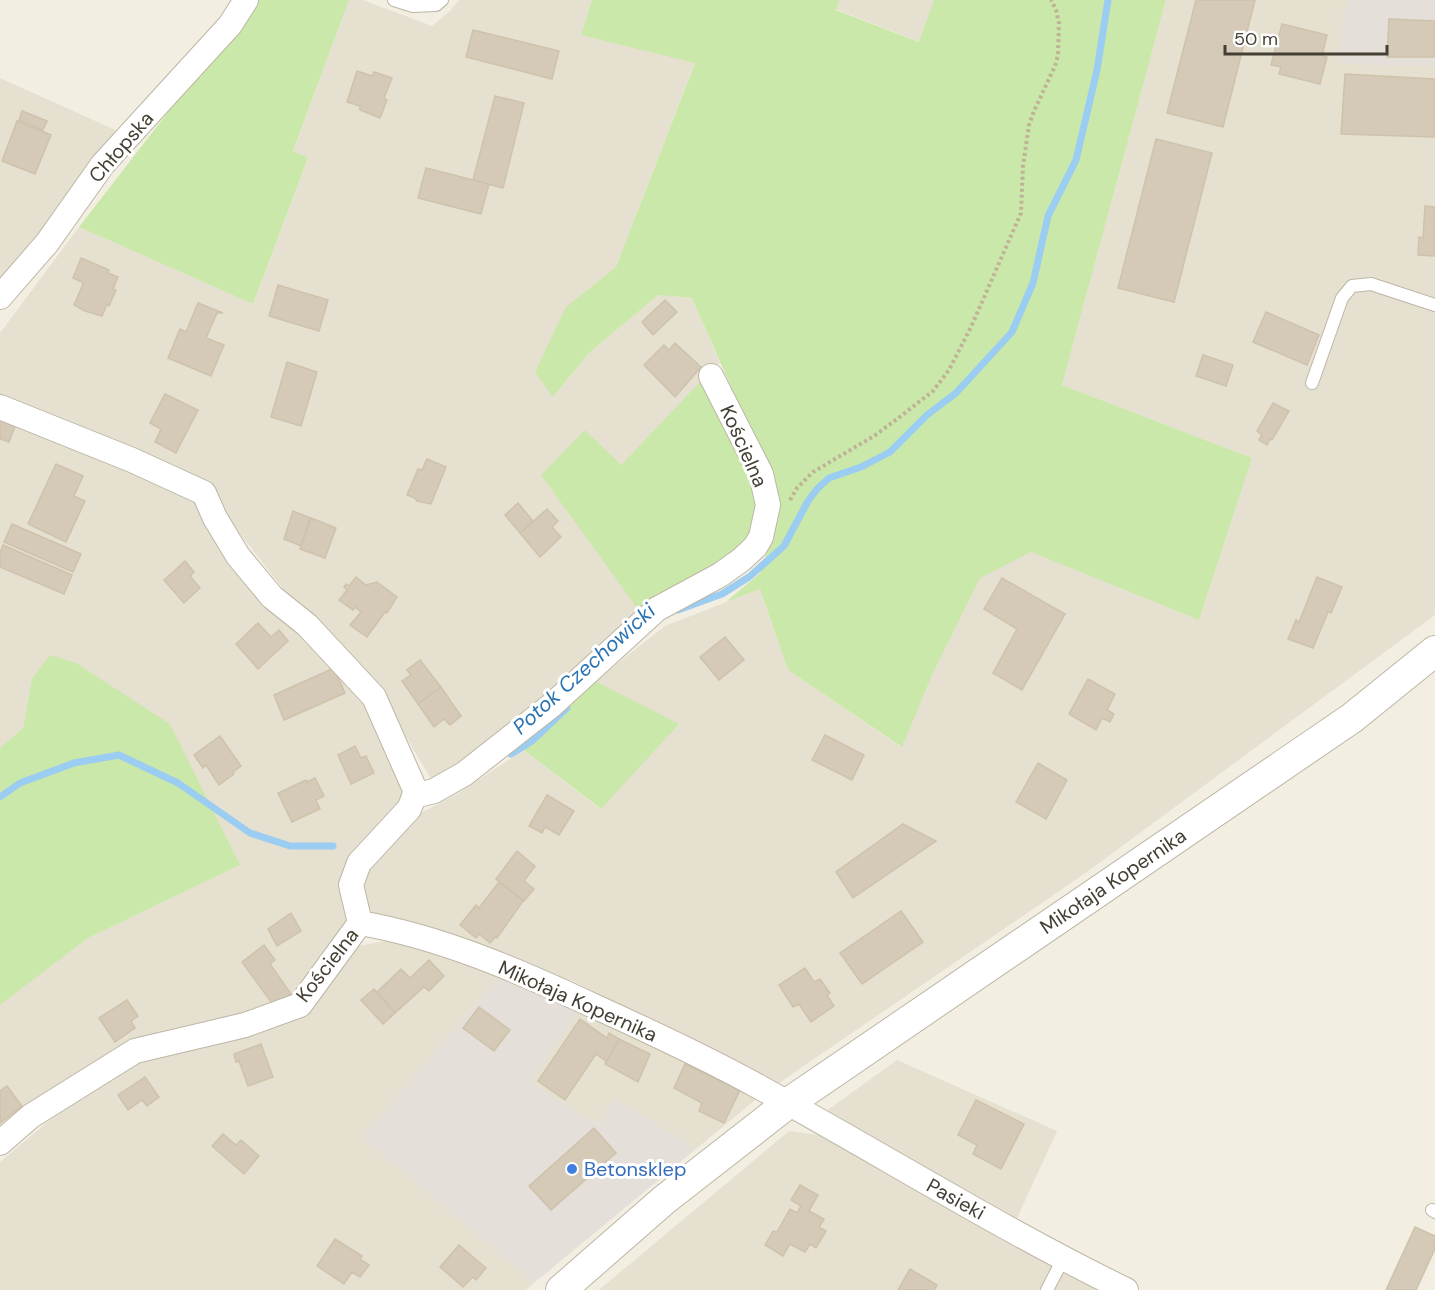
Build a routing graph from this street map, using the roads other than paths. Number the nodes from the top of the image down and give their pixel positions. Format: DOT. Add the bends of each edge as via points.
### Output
graph roads {
  1 [pos="246,0"];
  2 [pos="394,0"];
  3 [pos="442,0"];
  4 [pos="0,297"];
  5 [pos="1435,305"];
  6 [pos="711,376"];
  7 [pos="1312,383"];
  8 [pos="0,408"];
  9 [pos="1435,651"];
  10 [pos="414,796"];
  11 [pos="360,923"];
  12 [pos="787,1104"];
  13 [pos="0,1143"];
  14 [pos="1063,1259"];
  15 [pos="561,1290"];
  16 [pos="1047,1290"];
  17 [pos="1126,1290"];
  1 -- 4 [label="street, Chłopska" via="230,25 103,164 47,243"];
  2 -- 3 [label="lane" via="424,6"];
  5 -- 7 [label="lane" via="1371,284 1352,286 1342,298"];
  6 -- 10 [label="street, Kościelna" via="761,474 768,505 755,547 720,575 657,609 552,705 464,774 434,791"];
  8 -- 10 [label="street" via="204,493 238,556 272,597 307,625 374,697 416,792"];
  9 -- 12 [label="street, Mikołaja Kopernika" via="1352,718"];
  10 -- 11 [label="street, Kościelna" via="409,809 359,863 351,885"];
  11 -- 12 [label="street, Mikołaja Kopernika" via="398,930 518,971 652,1032"];
  11 -- 13 [label="street, Kościelna" via="300,1005 245,1025 135,1051 31,1116"];
  12 -- 14 [label="street, Pasieki"];
  12 -- 15 [label="street, Mikołaja Kopernika" via="664,1200"];
  14 -- 16 [label="lane"];
  14 -- 17 [label="street, Pasieki"];
}
